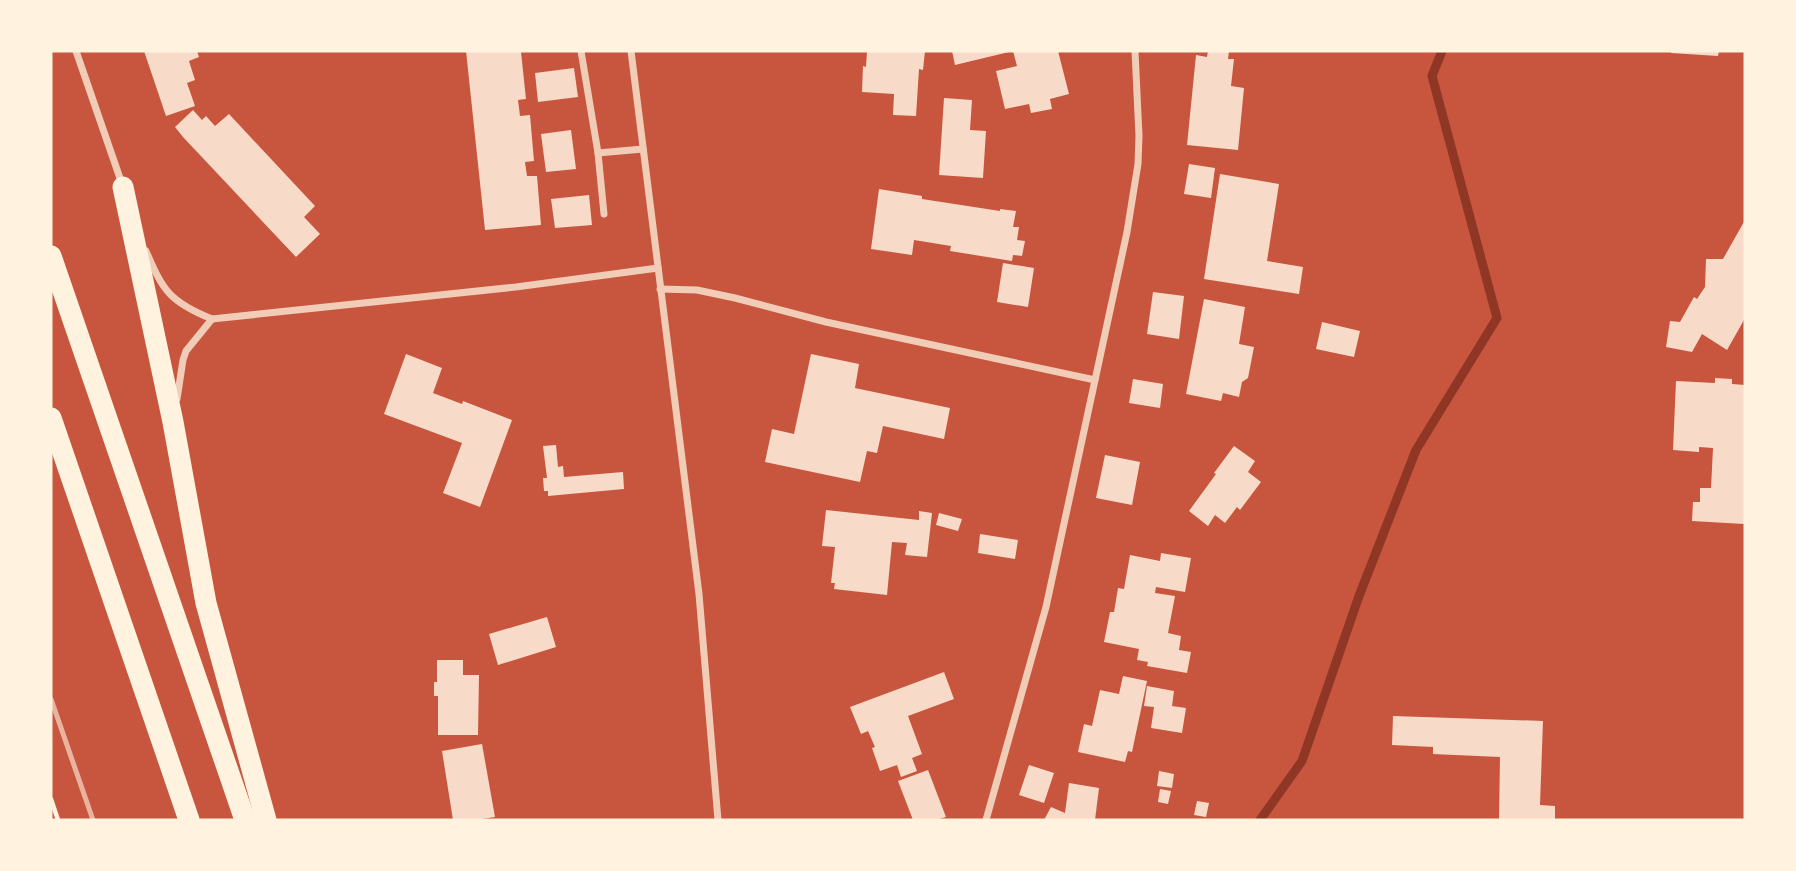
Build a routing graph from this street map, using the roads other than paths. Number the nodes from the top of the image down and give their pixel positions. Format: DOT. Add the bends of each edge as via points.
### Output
graph roads {
  1 [pos="76,51"];
  2 [pos="581,51"];
  3 [pos="631,51"];
  4 [pos="1135,51"];
  5 [pos="643,149"];
  6 [pos="598,153"];
  7 [pos="123,187"];
  8 [pos="604,214"];
  9 [pos="51,256"];
  10 [pos="658,268"];
  11 [pos="660,289"];
  12 [pos="212,319"];
  13 [pos="1095,380"];
  14 [pos="51,418"];
  15 [pos="173,422"];
  16 [pos="51,432"];
  17 [pos="74,484"];
  18 [pos="189,820"];
  19 [pos="245,820"];
  20 [pos="266,820"];
  21 [pos="718,820"];
  22 [pos="986,820"];
  1 -- 7 [label="street"];
  2 -- 6 [label="street"];
  3 -- 5 [label="street"];
  4 -- 13 [label="street" via="1138,164"];
  5 -- 6 [label="street"];
  5 -- 10 [label="street"];
  6 -- 8 [label="street"];
  7 -- 12 [label="street" via="145,250 166,291 189,310"];
  7 -- 15 [label="highway"];
  9 -- 19 [label="highway"];
  10 -- 11 [label="street"];
  10 -- 12 [label="street"];
  11 -- 13 [label="street" via="697,290"];
  11 -- 21 [label="street" via="699,594"];
  12 -- 15 [label="street" via="186,351"];
  13 -- 22 [label="street" via="1046,607"];
  14 -- 17 [label="highway"];
  15 -- 20 [label="highway" via="206,603"];
  16 -- 17 [label="highway"];
  17 -- 18 [label="highway"];
}
